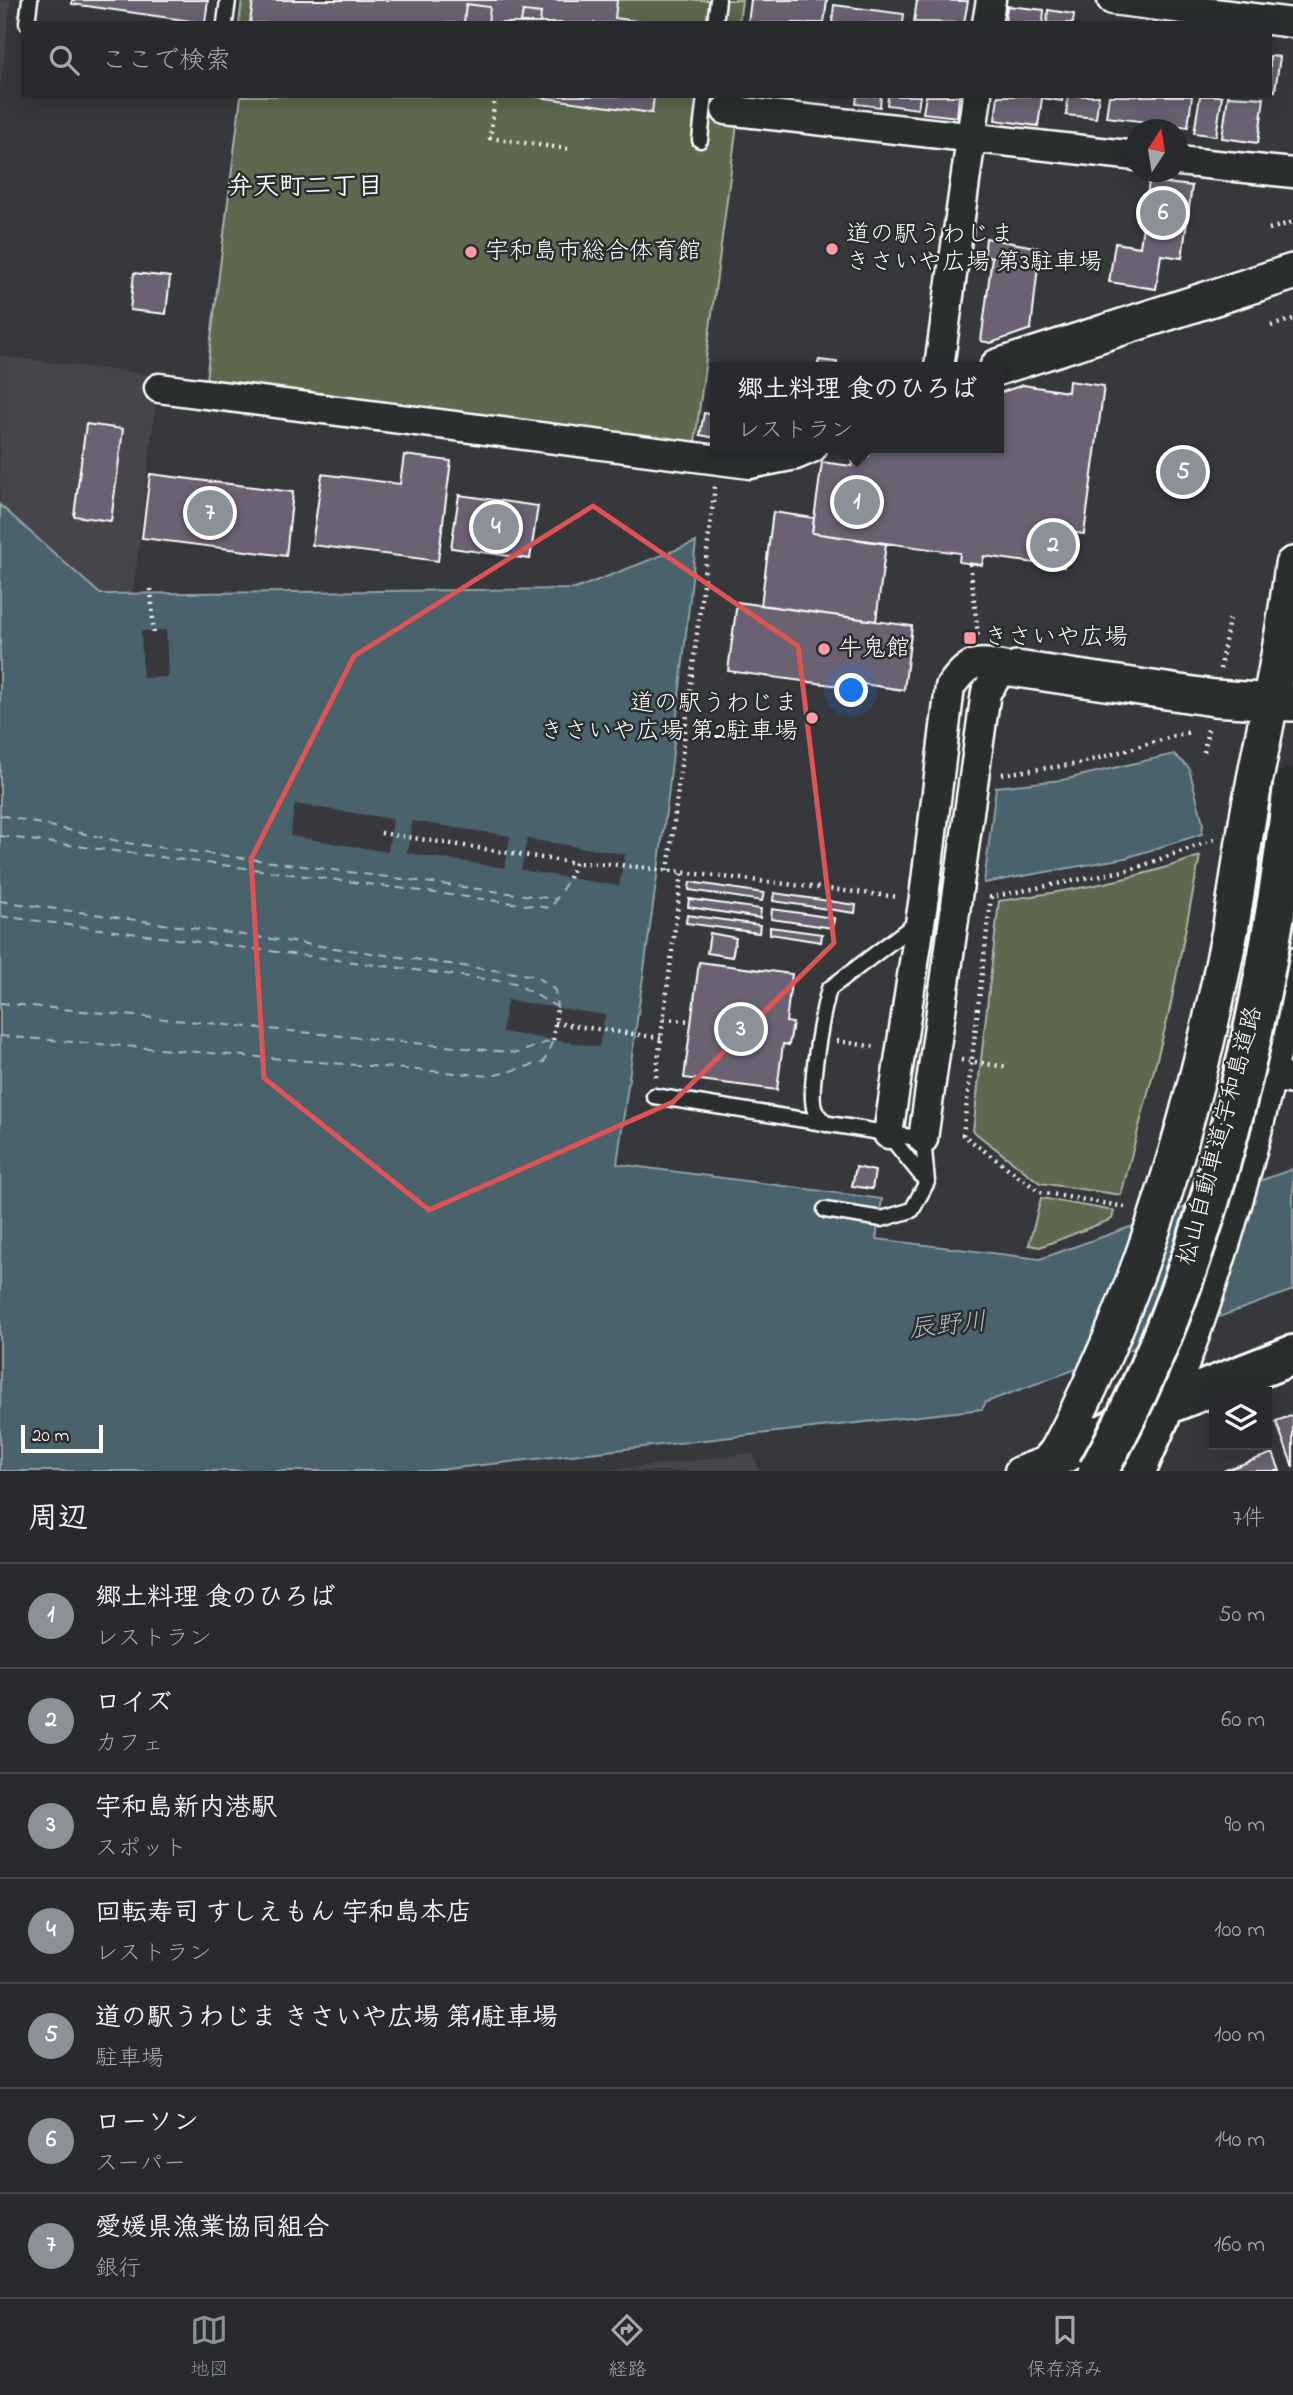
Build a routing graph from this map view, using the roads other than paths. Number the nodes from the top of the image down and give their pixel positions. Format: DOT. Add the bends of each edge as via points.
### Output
graph roads {
  1 [pos="30,0"];
  2 [pos="229,0"];
  3 [pos="718,0"];
  4 [pos="991,0"];
  5 [pos="1112,0"];
  6 [pos="27,21"];
  7 [pos="225,21"];
  8 [pos="715,21"];
  9 [pos="988,21"];
  10 [pos="1293,23"];
  11 [pos="977,98"];
  12 [pos="716,103"];
  13 [pos="971,139"];
  14 [pos="700,140"];
  15 [pos="1125,155"];
  16 [pos="1188,162"];
  17 [pos="1293,173"];
  18 [pos="1293,272"];
  19 [pos="940,362"];
  20 [pos="1004,365"];
  21 [pos="159,388"];
  22 [pos="801,453"];
  23 [pos="1293,565"];
  24 [pos="1017,669"];
  25 [pos="1282,703"];
  26 [pos="1293,786"];
  27 [pos="920,919"];
  28 [pos="1293,965"];
  29 [pos="1281,1077"];
  30 [pos="654,1096"];
  31 [pos="826,1124"];
  32 [pos="888,1134"];
  33 [pos="923,1139"];
  34 [pos="927,1182"];
  35 [pos="825,1210"];
  36 [pos="1293,1354"];
  37 [pos="1166,1405"];
  38 [pos="1049,1464"];
  39 [pos="1019,1471"];
  40 [pos="1098,1471"];
  41 [pos="1136,1471"];
  1 -- 6 [label="lane"];
  2 -- 7 [label="lane"];
  3 -- 8 [label="lane"];
  4 -- 9 [label="street"];
  5 -- 10 [label="street"];
  11 -- 13 [label="street"];
  12 -- 13 [label="street"];
  12 -- 14 [label="lane"];
  13 -- 15 [label="street"];
  13 -- 19 [label="street"];
  16 -- 17 [label="street"];
  18 -- 20 [label="street"];
  21 -- 22 [label="street" via="750,464"];
  23 -- 25 [label="street"];
  24 -- 25 [label="street" via="1214,698"];
  24 -- 27 [label="street" via="977,663 964,667 950,687"];
  24 -- 33 [label="street" via="999,674 986,692"];
  25 -- 38 [label="street" via="1192,1097 1141,1210 1101,1363"];
  26 -- 40 [label="main road, 松山自動車道;宇和島道路, bridge" via="1271,937 1221,1154 1172,1310 1141,1386"];
  27 -- 31 [label="lane" via="830,989 812,1094 815,1111"];
  27 -- 32 [label="street"];
  28 -- 29 [label="street"];
  29 -- 37 [label="street" via="1238,1183"];
  30 -- 31 [label="lane"];
  31 -- 32 [label="lane"];
  32 -- 33 [label="lane"];
  32 -- 34 [label="lane"];
  33 -- 34 [label="lane"];
  34 -- 35 [label="lane" via="912,1210 882,1219"];
  36 -- 37 [label="main road"];
  37 -- 38 [label="main road"];
  37 -- 41 [label="main road"];
  38 -- 39 [label="street"];
}
